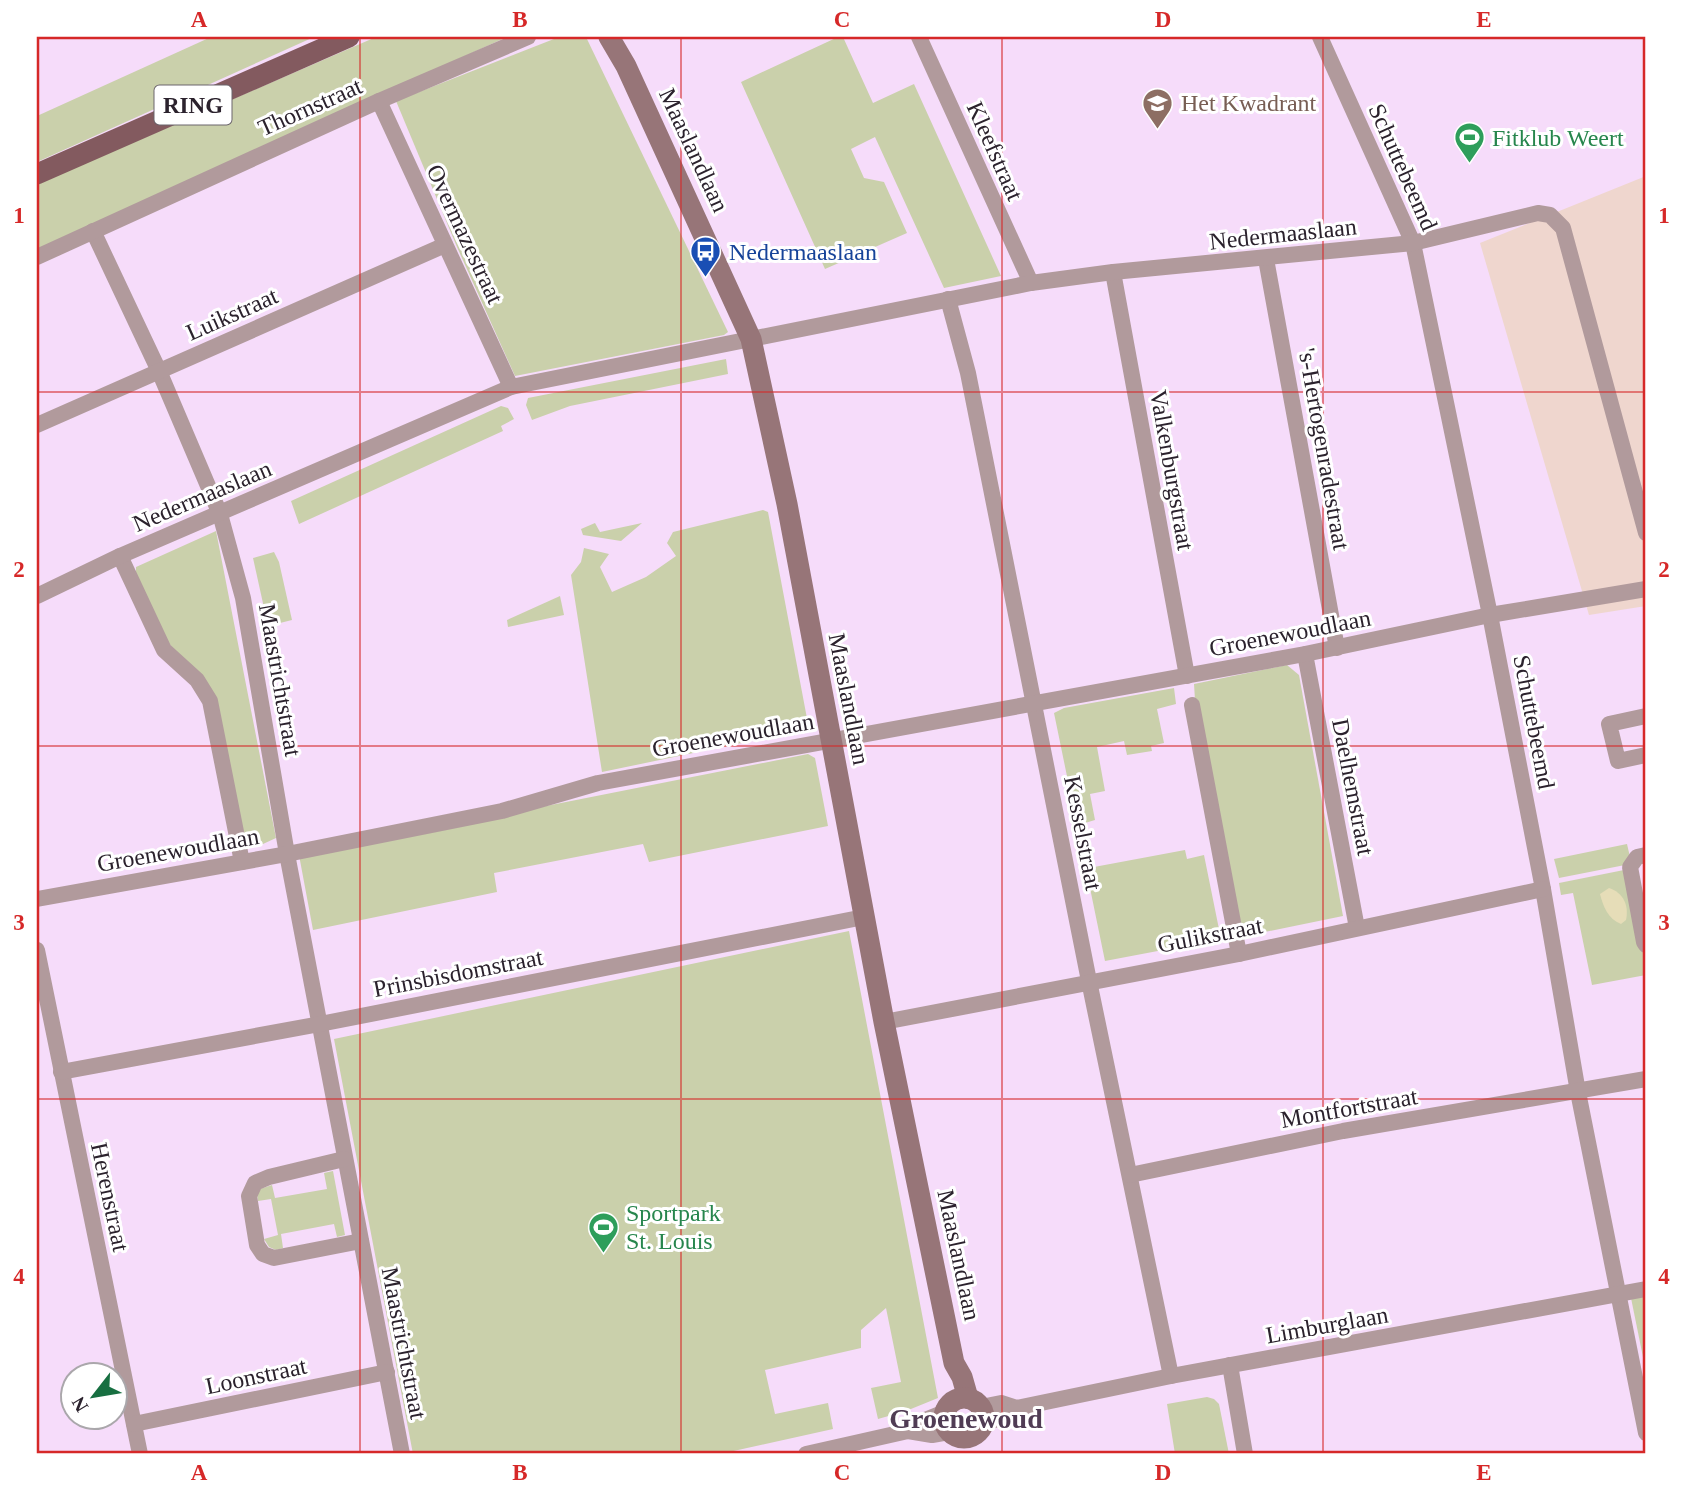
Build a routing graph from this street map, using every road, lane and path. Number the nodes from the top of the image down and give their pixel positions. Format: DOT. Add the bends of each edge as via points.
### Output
graph roads {
  1 [pos="349,37"];
  2 [pos="528,37"];
  3 [pos="608,37"];
  4 [pos="620,37"];
  5 [pos="919,37"];
  6 [pos="1320,37"];
  7 [pos="626,66"];
  8 [pos="379,101"];
  9 [pos="37,174"];
  10 [pos="93,231"];
  11 [pos="1413,243"];
  12 [pos="445,245"];
  13 [pos="37,257"];
  14 [pos="1266,259"];
  15 [pos="1113,272"];
  16 [pos="1031,283"];
  17 [pos="948,299"];
  18 [pos="751,339"];
  19 [pos="159,371"];
  20 [pos="511,387"];
  21 [pos="37,425"];
  22 [pos="220,514"];
  23 [pos="1646,533"];
  24 [pos="120,556"];
  25 [pos="1646,589"];
  26 [pos="37,596"];
  27 [pos="1490,615"];
  28 [pos="1337,648"];
  29 [pos="1305,654"];
  30 [pos="1188,676"];
  31 [pos="1034,702"];
  32 [pos="1192,705"];
  33 [pos="1646,716"];
  34 [pos="830,740"];
  35 [pos="1646,755"];
  36 [pos="287,854"];
  37 [pos="1646,855"];
  38 [pos="242,862"];
  39 [pos="1543,889"];
  40 [pos="37,899"];
  41 [pos="864,916"];
  42 [pos="1357,928"];
  43 [pos="1646,945"];
  44 [pos="37,950"];
  45 [pos="1239,954"];
  46 [pos="1090,981"];
  47 [pos="884,1022"];
  48 [pos="320,1024"];
  49 [pos="61,1072"];
  50 [pos="1646,1079"];
  51 [pos="1578,1092"];
  52 [pos="344,1159"];
  53 [pos="1130,1174"];
  54 [pos="361,1241"];
  55 [pos="1646,1289"];
  56 [pos="1619,1295"];
  57 [pos="1230,1366"];
  58 [pos="387,1371"];
  59 [pos="1171,1376"];
  60 [pos="134,1424"];
  61 [pos="966,1425"];
  62 [pos="1646,1433"];
  63 [pos="139,1454"];
  64 [pos="402,1454"];
  65 [pos="806,1454"];
  66 [pos="1245,1454"];
  1 -- 9 [label="main road, RING"];
  2 -- 8 [label="street, Thornstraat"];
  3 -- 7 [label="street, Maaslandlaan"];
  4 -- 7 [label="street, Maaslandlaan"];
  5 -- 16 [label="street, Kleefstraat"];
  6 -- 11 [label="street, Schuttebeemd"];
  7 -- 18 [label="street, Maaslandlaan"];
  8 -- 10 [label="street, Thornstraat"];
  8 -- 12 [label="street, Overmazestraat"];
  10 -- 13 [label="street, Thornstraat"];
  10 -- 19 [label="street, Maastrichtstraat"];
  11 -- 14 [label="street, Nedermaaslaan"];
  11 -- 23 [label="street, Nedermaaslaan" via="1538,213 1550,215 1563,228"];
  11 -- 27 [label="street, Schuttebeemd"];
  12 -- 19 [label="street, Luikstraat"];
  12 -- 20 [label="street, Overmazestraat"];
  14 -- 15 [label="street, Nedermaaslaan"];
  14 -- 28 [label="street, 's-Hertogenradestraat"];
  15 -- 16 [label="street, Nedermaaslaan"];
  15 -- 30 [label="street, Valkenburgstraat"];
  16 -- 17 [label="street, Nedermaaslaan"];
  17 -- 18 [label="street, Nedermaaslaan"];
  17 -- 31 [label="street, Kesselstraat" via="968,373"];
  18 -- 20 [label="street, Nedermaaslaan"];
  18 -- 34 [label="street, Maaslandlaan"];
  19 -- 21 [label="street, Luikstraat"];
  19 -- 22 [label="street, Maastrichtstraat"];
  20 -- 22 [label="street, Nedermaaslaan"];
  22 -- 24 [label="street, Nedermaaslaan"];
  22 -- 36 [label="street, Maastrichtstraat" via="243,598"];
  24 -- 26 [label="street, Nedermaaslaan"];
  24 -- 38 [label="street" via="164,650 197,680 210,701"];
  25 -- 27 [label="street, Groenewoudlaan"];
  27 -- 28 [label="street, Groenewoudlaan"];
  27 -- 39 [label="street, Schuttebeemd"];
  28 -- 29 [label="street, Groenewoudlaan"];
  29 -- 30 [label="street, Groenewoudlaan"];
  29 -- 42 [label="street, Daelhemstraat"];
  30 -- 31 [label="street, Groenewoudlaan"];
  31 -- 34 [label="street, Groenewoudlaan"];
  31 -- 46 [label="street, Kesselstraat"];
  32 -- 45 [label="street"];
  33 -- 35 [label="street" via="1609,724 1618,761"];
  34 -- 36 [label="street, Groenewoudlaan" via="598,783 502,811"];
  34 -- 41 [label="street, Maaslandlaan"];
  36 -- 38 [label="street, Groenewoudlaan"];
  36 -- 48 [label="street, Maastrichtstraat"];
  37 -- 43 [label="street" via="1637,857 1630,867"];
  38 -- 40 [label="street, Groenewoudlaan"];
  39 -- 42 [label="street, Gulikstraat"];
  39 -- 51 [label="street, Schuttebeemd"];
  41 -- 47 [label="street, Maaslandlaan"];
  41 -- 48 [label="street, Prinsbisdomstraat"];
  42 -- 45 [label="street, Gulikstraat"];
  44 -- 49 [label="street, Herenstraat"];
  45 -- 46 [label="street, Gulikstraat"];
  46 -- 47 [label="street, Gulikstraat"];
  46 -- 53 [label="street, Kesselstraat"];
  47 -- 61 [label="street, Maaslandlaan" via="954,1363 962,1377"];
  48 -- 49 [label="street, Prinsbisdomstraat"];
  48 -- 52 [label="street, Maastrichtstraat"];
  49 -- 60 [label="street, Herenstraat"];
  50 -- 51 [label="street, Montfortstraat"];
  51 -- 53 [label="street, Montfortstraat" via="1343,1130"];
  51 -- 56 [label="street, Schuttebeemd"];
  52 -- 54 [label="street, Maastrichtstraat"];
  52 -- 54 [label="street, Maastrichtstraat" via="255,1183 249,1196 253,1230 263,1254 274,1258"];
  53 -- 59 [label="street, Kesselstraat"];
  54 -- 58 [label="street, Maastrichtstraat"];
  55 -- 56 [label="street, Limburglaan"];
  56 -- 57 [label="street, Limburglaan"];
  56 -- 62 [label="street, Schuttebeemd"];
  57 -- 59 [label="street, Limburglaan"];
  57 -- 66 [label="street"];
  58 -- 60 [label="street, Loonstraat"];
  58 -- 64 [label="street, Maastrichtstraat"];
  59 -- 61 [label="street, Limburglaan" via="1017,1408 1005,1417"];
  60 -- 63 [label="street, Herenstraat"];
  61 -- 65 [label="street, Limburglaan" via="918,1423 908,1432"];
}
